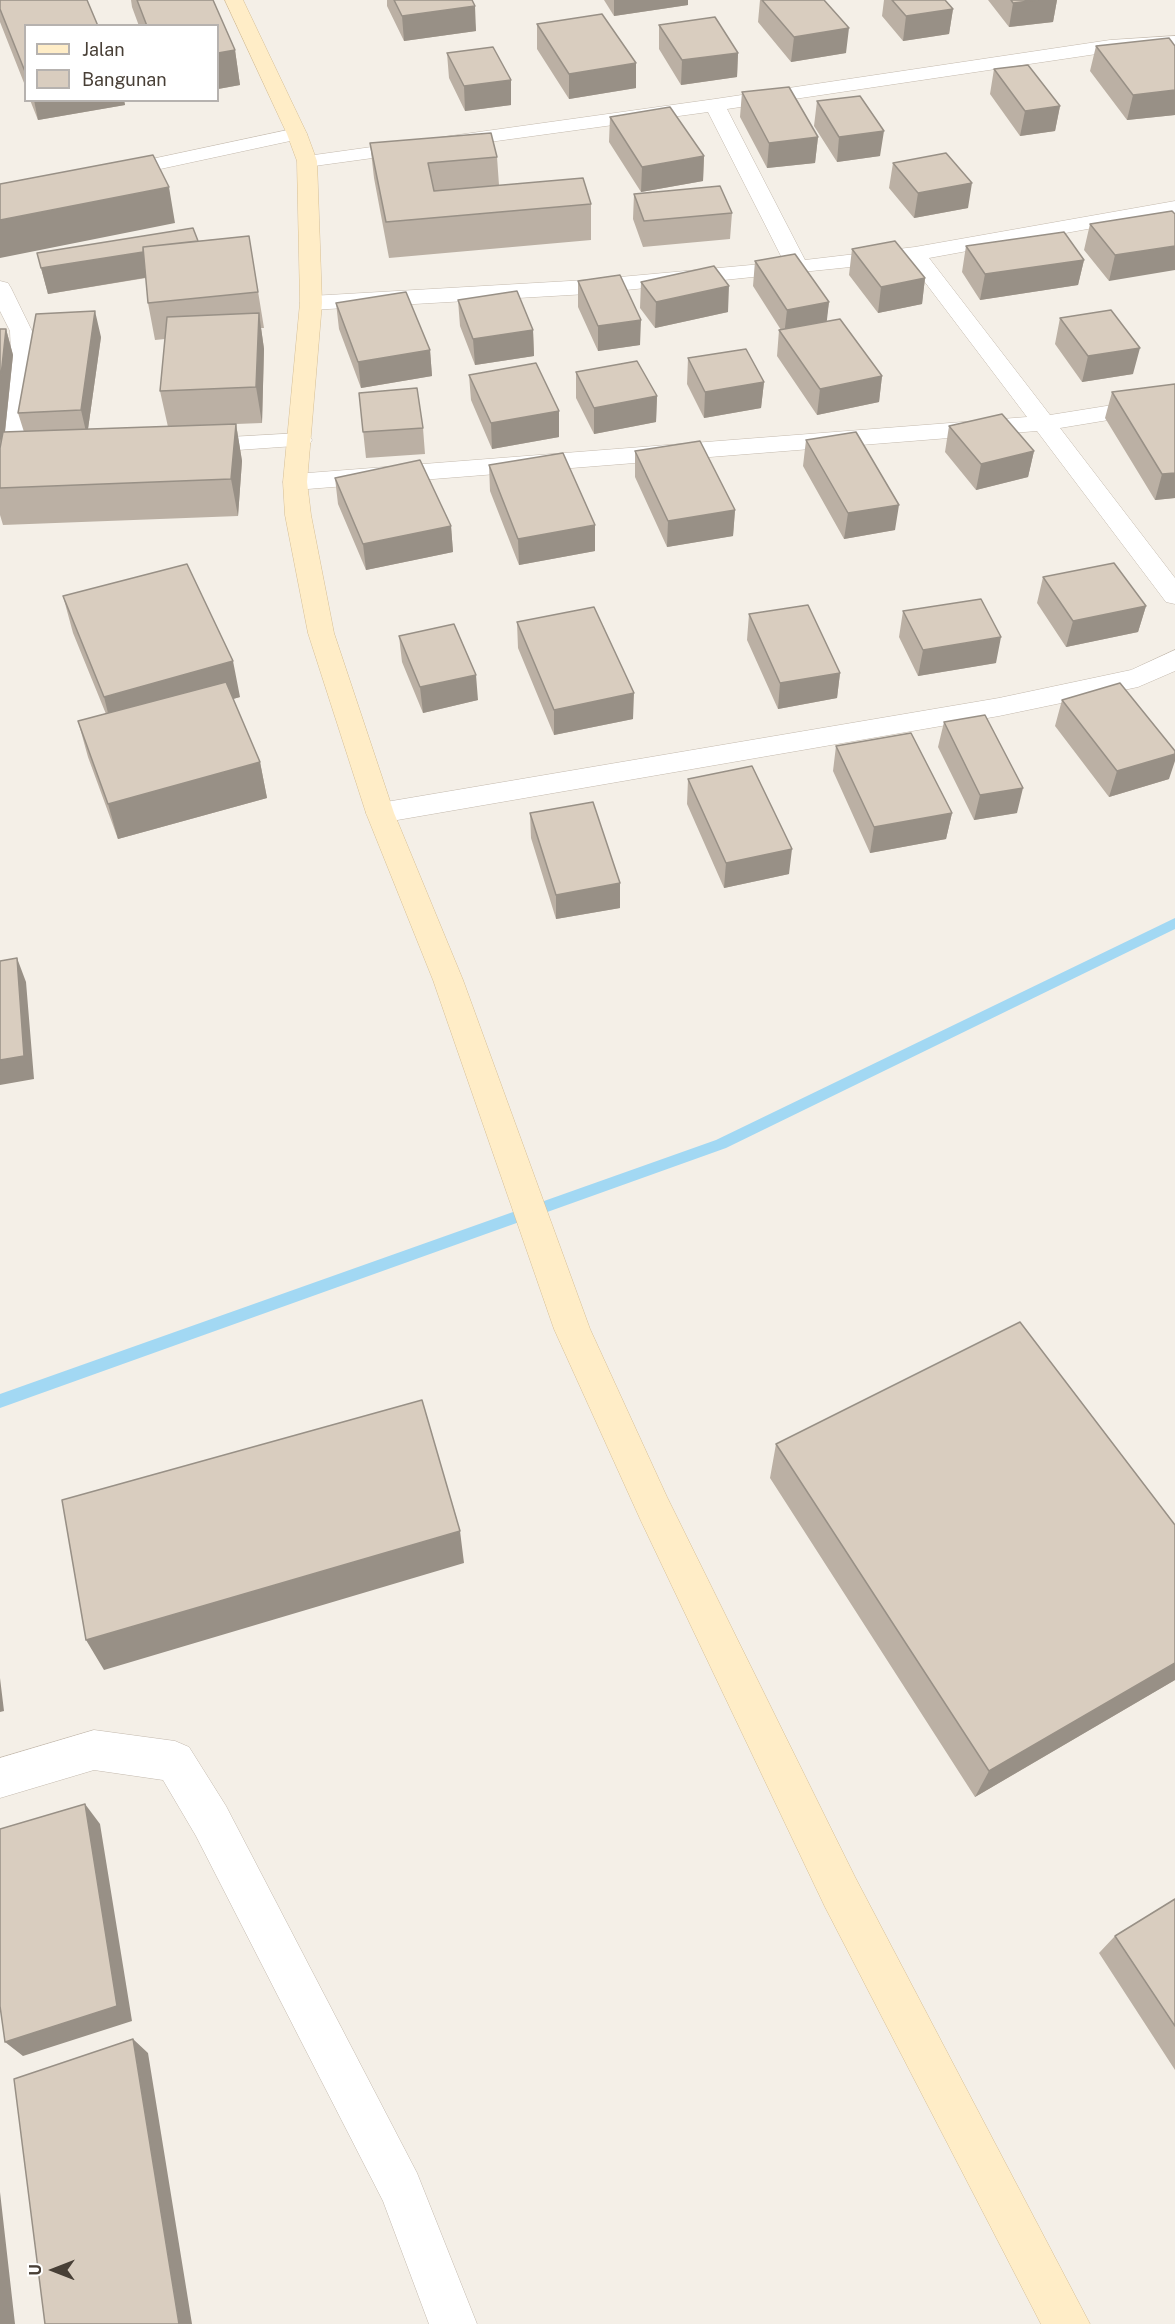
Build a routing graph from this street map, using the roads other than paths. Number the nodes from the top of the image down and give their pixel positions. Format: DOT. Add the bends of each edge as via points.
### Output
graph roads {
  1 [pos="238,1"];
  2 [pos="1175,42"];
  3 [pos="715,105"];
  4 [pos="297,134"];
  5 [pos="307,161"];
  6 [pos="90,178"];
  7 [pos="1175,207"];
  8 [pos="915,254"];
  9 [pos="798,267"];
  10 [pos="0,288"];
  11 [pos="311,303"];
  12 [pos="1175,402"];
  13 [pos="1044,423"];
  14 [pos="300,440"];
  15 [pos="173,447"];
  16 [pos="70,452"];
  17 [pos="295,482"];
  18 [pos="1175,596"];
  19 [pos="1175,658"];
  20 [pos="380,813"];
  21 [pos="0,1778"];
  22 [pos="453,2324"];
  23 [pos="1066,2324"];
  1 -- 4 [label="street"];
  2 -- 3 [label="street" via="1110,46"];
  3 -- 5 [label="street"];
  3 -- 9 [label="street"];
  4 -- 5 [label="street"];
  4 -- 6 [label="street"];
  5 -- 11 [label="street"];
  7 -- 8 [label="street"];
  8 -- 9 [label="street"];
  8 -- 13 [label="street"];
  9 -- 11 [label="street" via="587,287"];
  10 -- 16 [label="street" via="21,331 15,442 36,453"];
  11 -- 14 [label="street"];
  12 -- 13 [label="street"];
  13 -- 17 [label="street"];
  13 -- 18 [label="street"];
  14 -- 15 [label="street"];
  14 -- 17 [label="street"];
  17 -- 20 [label="street" via="321,633"];
  19 -- 20 [label="street" via="1138,678 999,707"];
  20 -- 23 [label="street" via="448,980 572,1329 654,1509 840,1892"];
  21 -- 22 [label="street" via="94,1750 175,1761 211,1821 401,2189"];
}
